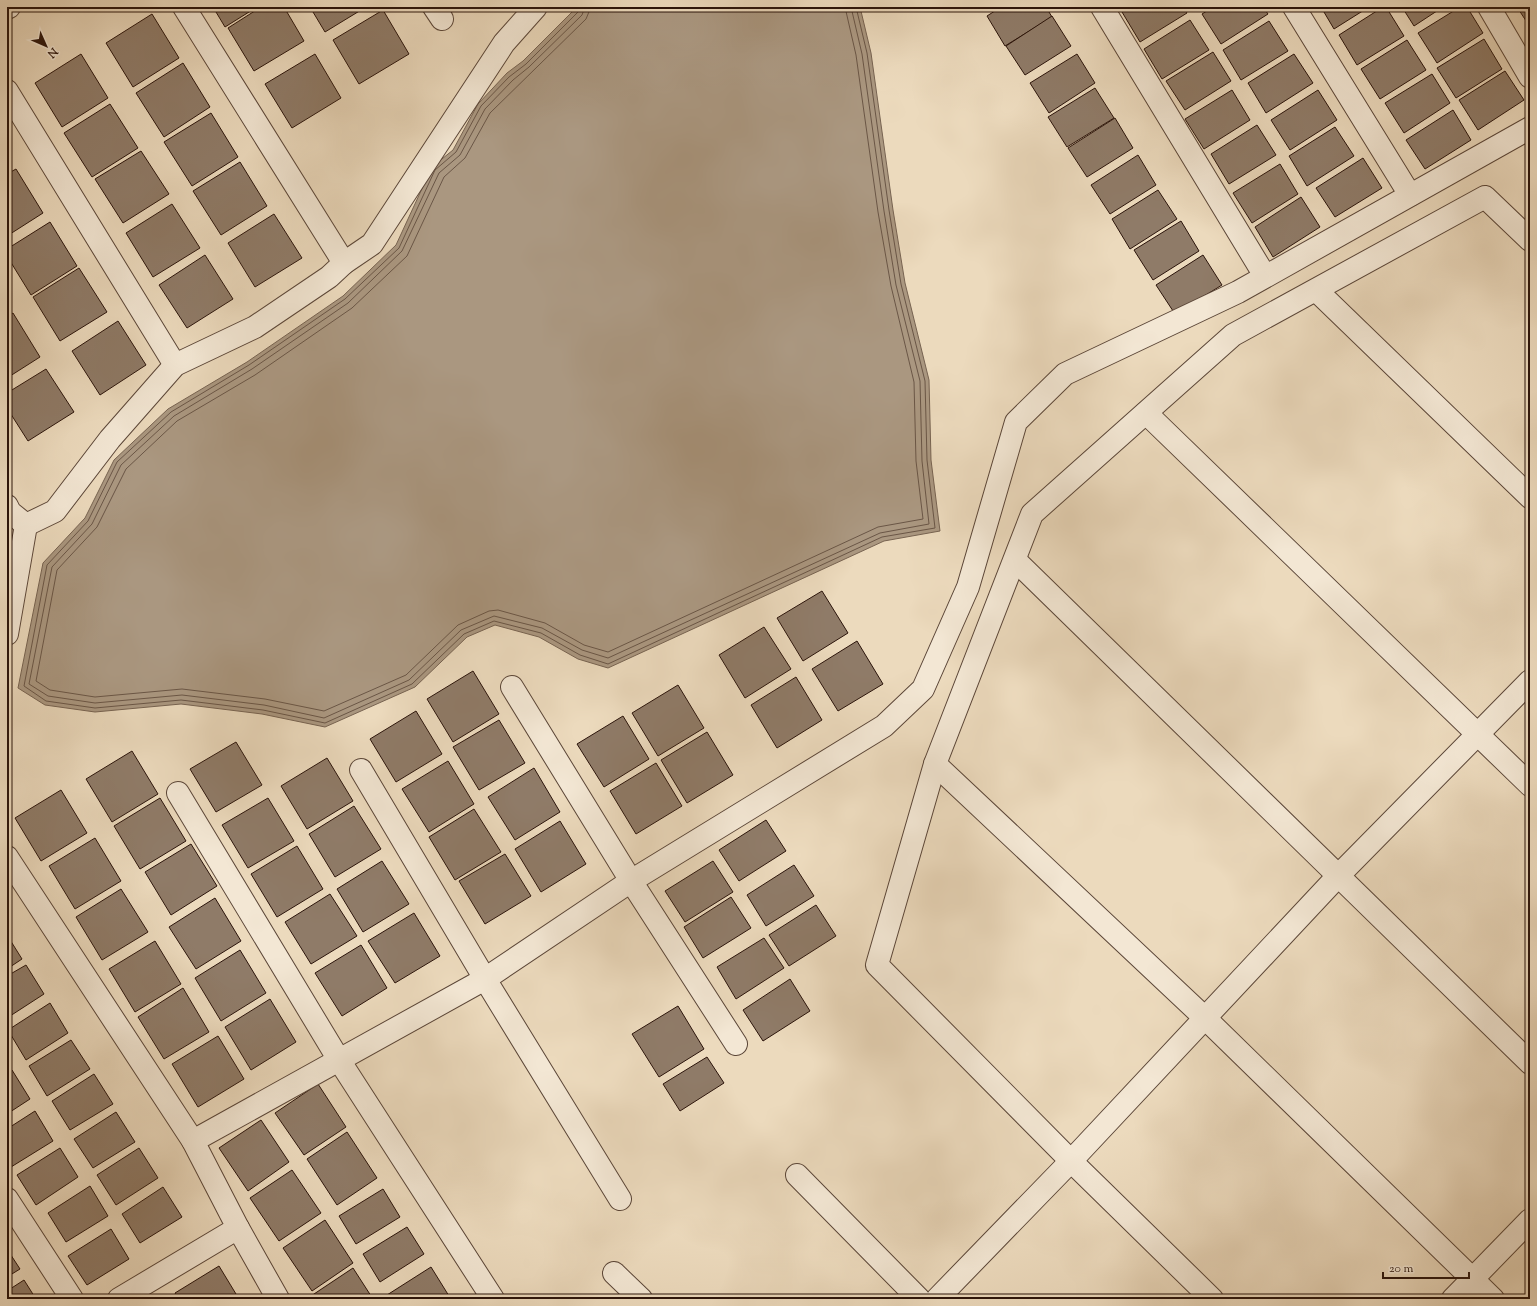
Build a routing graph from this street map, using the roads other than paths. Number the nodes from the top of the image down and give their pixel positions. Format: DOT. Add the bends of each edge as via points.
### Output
graph roads {
  1 [pos="184,7"];
  2 [pos="536,7"];
  3 [pos="1102,7"];
  4 [pos="1294,7"];
  5 [pos="1489,7"];
  6 [pos="1530,77"];
  7 [pos="7,91"];
  8 [pos="1530,128"];
  9 [pos="1410,195"];
  10 [pos="1530,240"];
  11 [pos="344,263"];
  12 [pos="1265,276"];
  13 [pos="1317,291"];
  14 [pos="175,365"];
  15 [pos="1146,412"];
  16 [pos="1530,497"];
  17 [pos="7,506"];
  18 [pos="26,524"];
  19 [pos="1015,560"];
  20 [pos="7,634"];
  21 [pos="1530,681"];
  22 [pos="512,687"];
  23 [pos="1479,734"];
  24 [pos="935,764"];
  25 [pos="361,770"];
  26 [pos="1530,785"];
  27 [pos="178,793"];
  28 [pos="7,857"];
  29 [pos="1338,876"];
  30 [pos="631,881"];
  31 [pos="485,979"];
  32 [pos="1206,1019"];
  33 [pos="736,1044"];
  34 [pos="339,1060"];
  35 [pos="1530,1063"];
  36 [pos="193,1141"];
  37 [pos="1071,1161"];
  38 [pos="798,1175"];
  39 [pos="7,1199"];
  40 [pos="620,1199"];
  41 [pos="1530,1220"];
  42 [pos="238,1228"];
  43 [pos="614,1273"];
  44 [pos="1472,1279"];
  45 [pos="72,1299"];
  46 [pos="119,1299"];
  47 [pos="278,1299"];
  48 [pos="492,1299"];
  49 [pos="641,1299"];
  50 [pos="919,1299"];
  51 [pos="937,1299"];
  52 [pos="1212,1299"];
  53 [pos="1453,1299"];
  54 [pos="1493,1299"];
  1 -- 11 [label="street"];
  2 -- 11 [label="street" via="504,43 372,244"];
  3 -- 12 [label="street"];
  4 -- 9 [label="street"];
  5 -- 6 [label="street"];
  7 -- 14 [label="street"];
  8 -- 9 [label="street"];
  9 -- 12 [label="street"];
  10 -- 13 [label="street" via="1485,197"];
  11 -- 14 [label="street" via="329,277 255,327"];
  12 -- 30 [label="street" via="1238,292 1065,374 1016,422 968,587 923,689 884,726"];
  13 -- 15 [label="street" via="1233,335"];
  13 -- 16 [label="street"];
  14 -- 18 [label="street" via="110,439 55,511"];
  15 -- 19 [label="street" via="1032,514"];
  15 -- 23 [label="street"];
  17 -- 18 [label="street" via="10,512"];
  18 -- 20 [label="street"];
  19 -- 24 [label="street"];
  19 -- 29 [label="street"];
  21 -- 23 [label="street"];
  22 -- 30 [label="street"];
  23 -- 26 [label="street"];
  23 -- 29 [label="street"];
  24 -- 32 [label="street"];
  24 -- 37 [label="street" via="877,965"];
  25 -- 31 [label="street"];
  27 -- 34 [label="street"];
  28 -- 36 [label="street"];
  29 -- 32 [label="street"];
  29 -- 35 [label="street"];
  30 -- 31 [label="street"];
  30 -- 33 [label="street"];
  31 -- 34 [label="street"];
  31 -- 40 [label="street"];
  32 -- 37 [label="street"];
  32 -- 44 [label="street"];
  34 -- 36 [label="street"];
  34 -- 48 [label="street"];
  36 -- 42 [label="street"];
  37 -- 51 [label="street"];
  37 -- 52 [label="street"];
  38 -- 50 [label="street"];
  39 -- 45 [label="street"];
  41 -- 44 [label="street"];
  42 -- 46 [label="street"];
  42 -- 47 [label="street"];
  43 -- 49 [label="street"];
  44 -- 53 [label="street"];
  44 -- 54 [label="street"];
}
